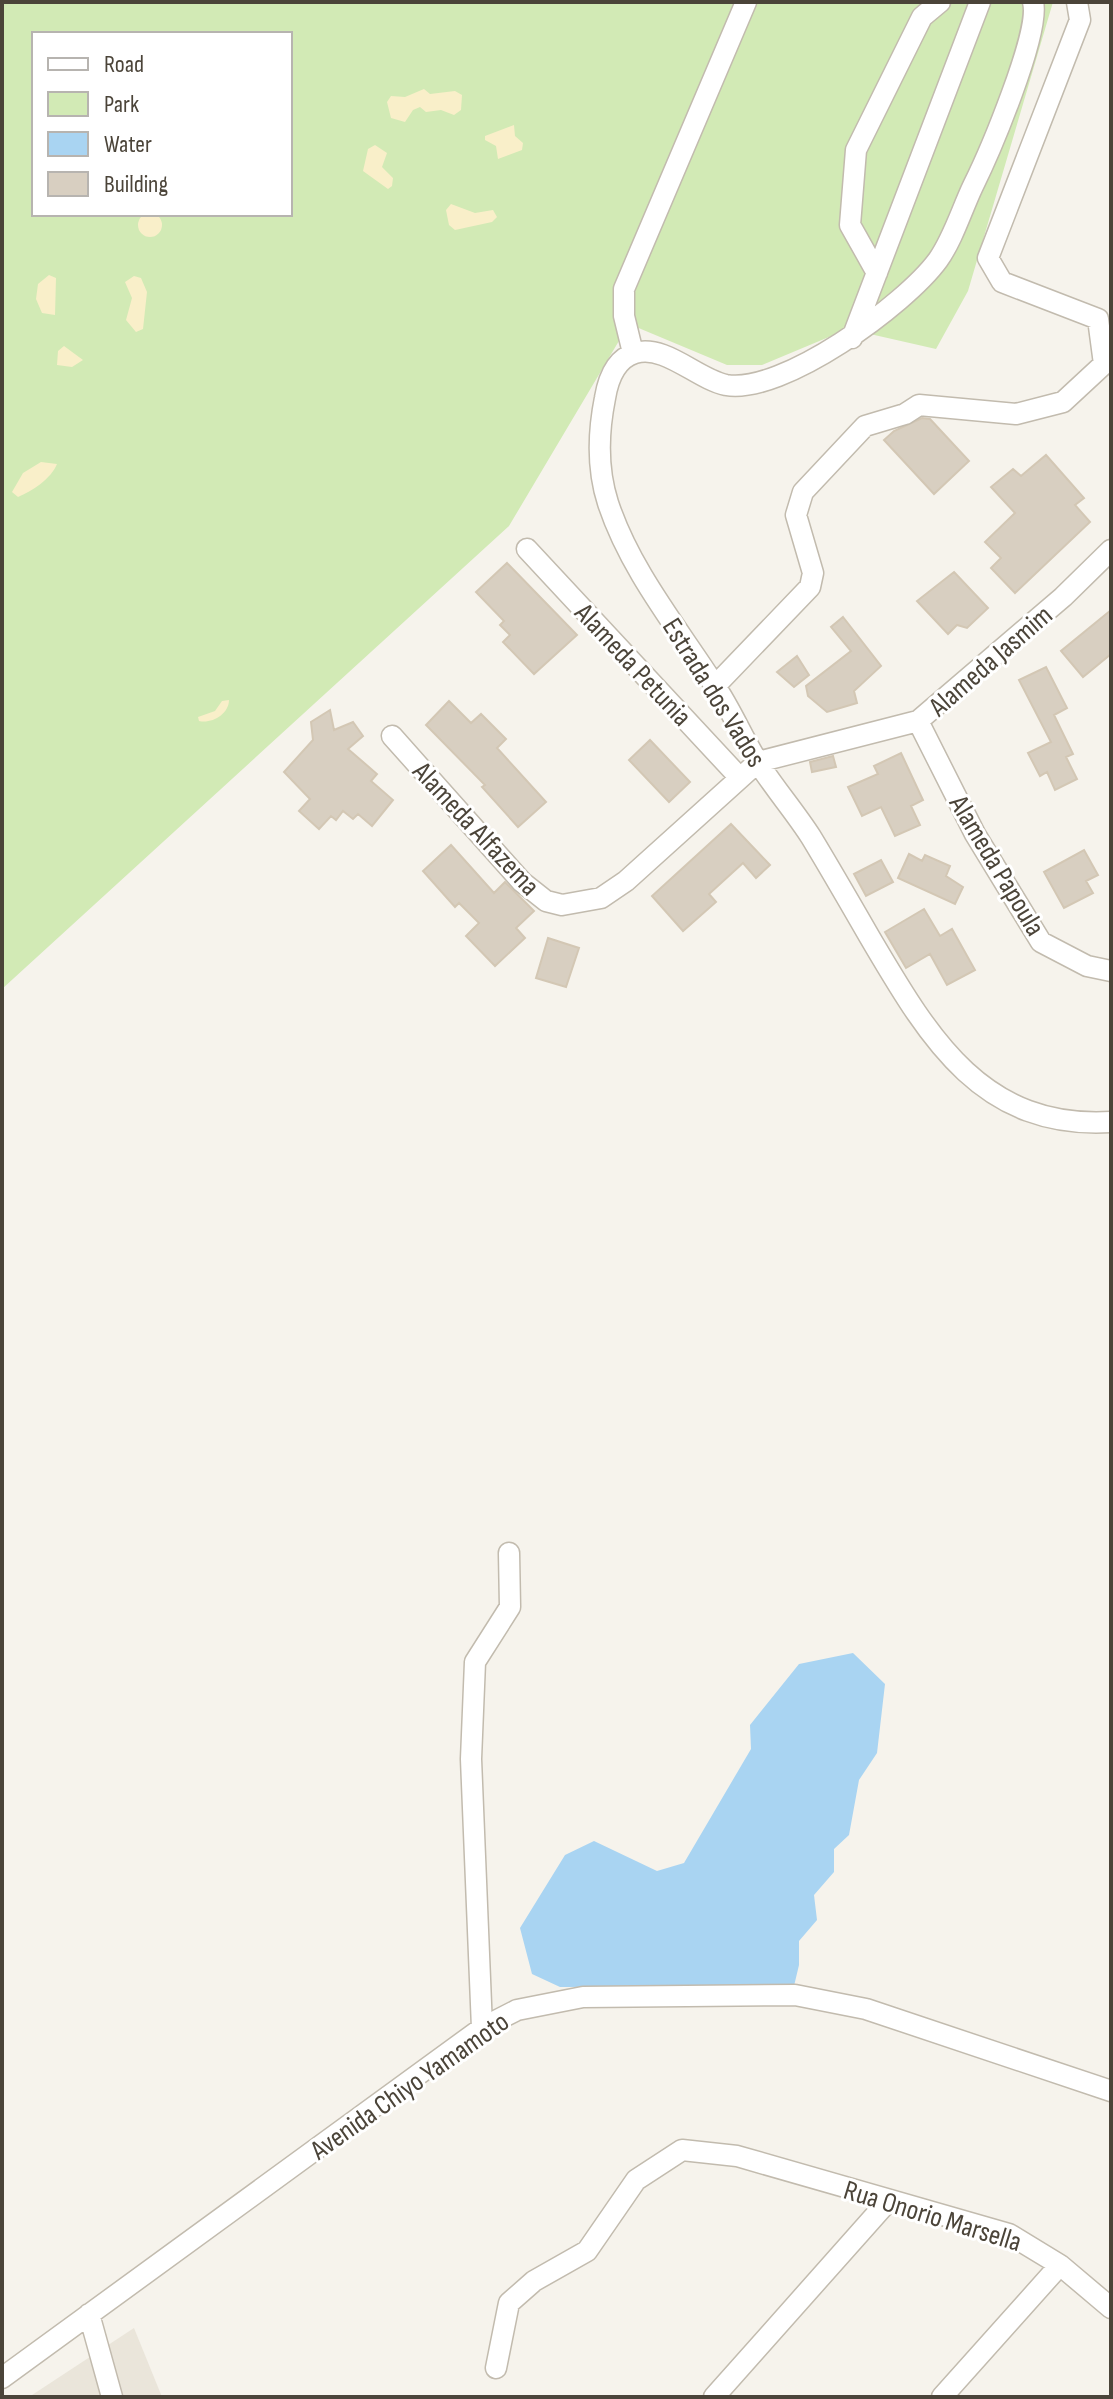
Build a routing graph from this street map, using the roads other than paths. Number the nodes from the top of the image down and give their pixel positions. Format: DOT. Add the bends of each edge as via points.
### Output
graph roads {
  1 [pos="746,2"];
  2 [pos="940,2"];
  3 [pos="980,2"];
  4 [pos="1033,2"];
  5 [pos="1077,2"];
  6 [pos="877,273"];
  7 [pos="852,338"];
  8 [pos="633,353"];
  9 [pos="527,549"];
  10 [pos="1111,550"];
  11 [pos="715,686"];
  12 [pos="918,721"];
  13 [pos="392,736"];
  14 [pos="758,762"];
  15 [pos="740,778"];
  16 [pos="1111,971"];
  17 [pos="1111,1122"];
  18 [pos="509,1553"];
  19 [pos="482,2028"];
  20 [pos="1111,2091"];
  21 [pos="889,2200"];
  22 [pos="1060,2265"];
  23 [pos="1111,2308"];
  24 [pos="89,2314"];
  25 [pos="496,2368"];
  26 [pos="2,2378"];
  27 [pos="112,2397"];
  28 [pos="714,2397"];
  29 [pos="942,2397"];
  1 -- 8 [label="street" via="624,289"];
  2 -- 6 [label="street" via="922,17 856,150 850,225"];
  3 -- 6 [label="street"];
  4 -- 7 [label="street" via="1035,21 1020,67 938,259 879,319"];
  5 -- 11 [label="street" via="1080,20 988,258 1002,282 1098,319 1104,364 1063,402 1016,414 919,405 865,426 803,492 796,515 813,573 810,587"];
  6 -- 7 [label="street"];
  7 -- 8 [label="street" via="759,383 738,386 711,380 659,354"];
  8 -- 11 [label="street, Estrada dos Vados" via="613,373 603,410 601,471 608,501 647,584"];
  9 -- 15 [label="street, Alameda Petunia"];
  10 -- 12 [label="street, Alameda Jasmim"];
  11 -- 14 [label="street, Estrada dos Vados"];
  12 -- 14 [label="street, Alameda Jasmim"];
  12 -- 16 [label="street, Alameda Papoula" via="975,834 1041,942 1087,966"];
  13 -- 15 [label="street, Alameda Alfazema" via="522,882 546,901 562,905 601,898 626,881"];
  14 -- 15 [label="street, Alameda Alfazema"];
  14 -- 17 [label="street, Estrada dos Vados" via="810,836 913,1011 955,1063 978,1084 1034,1114"];
  18 -- 19 [label="street" via="510,1607 475,1662 471,1759"];
  19 -- 20 [label="street, Avenida Chiyo Yamamoto" via="517,2010 583,1997 795,1995 866,2009"];
  19 -- 24 [label="street, Avenida Chiyo Yamamoto"];
  21 -- 22 [label="street, Rua Onorio Marsella" via="1009,2234"];
  21 -- 25 [label="street, Rua Onorio Marsella" via="737,2156 682,2150 636,2180 587,2251 534,2281 509,2303"];
  21 -- 28 [label="street"];
  22 -- 23 [label="street, Rua Onorio Marsella"];
  22 -- 29 [label="street"];
  24 -- 26 [label="street, Avenida Chiyo Yamamoto"];
  24 -- 27 [label="street"];
}
